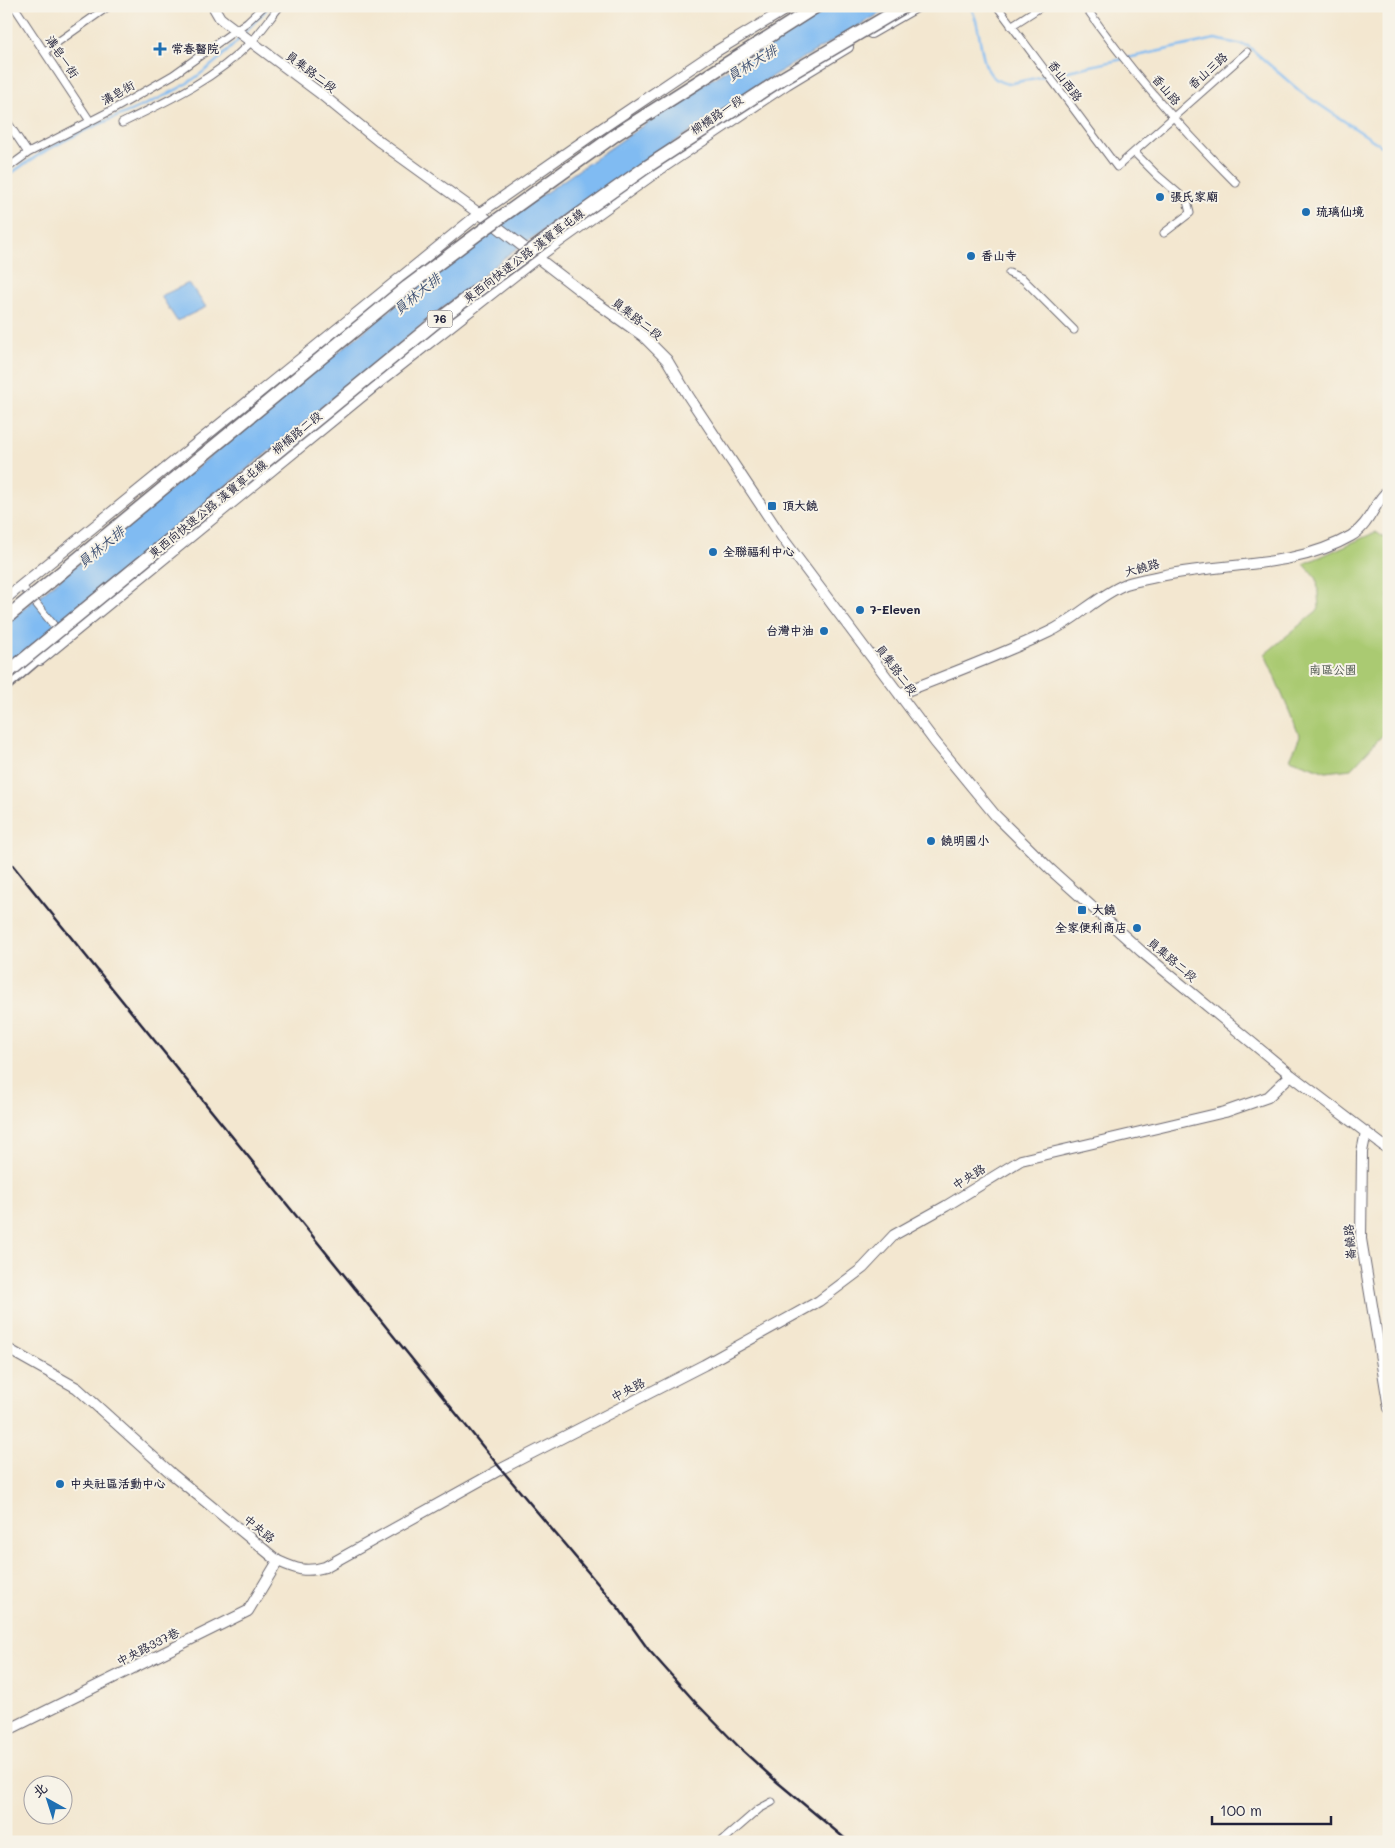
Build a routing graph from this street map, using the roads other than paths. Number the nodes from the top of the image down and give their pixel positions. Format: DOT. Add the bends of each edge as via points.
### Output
graph roads {
  1 [pos="14,6"];
  2 [pos="109,6"];
  3 [pos="213,6"];
  4 [pos="264,6"];
  5 [pos="280,6"];
  6 [pos="791,6"];
  7 [pos="817,6"];
  8 [pos="905,6"];
  9 [pos="918,6"];
  10 [pos="996,6"];
  11 [pos="1042,6"];
  12 [pos="1085,6"];
  13 [pos="1011,26"];
  14 [pos="235,29"];
  15 [pos="252,41"];
  16 [pos="45,51"];
  17 [pos="1246,52"];
  18 [pos="1174,117"];
  19 [pos="6,120"];
  20 [pos="90,121"];
  21 [pos="122,123"];
  22 [pos="1134,152"];
  23 [pos="28,153"];
  24 [pos="1117,167"];
  25 [pos="6,169"];
  26 [pos="1236,183"];
  27 [pos="480,214"];
  28 [pos="1164,233"];
  29 [pos="538,257"];
  30 [pos="1009,273"];
  31 [pos="1074,330"];
  32 [pos="1389,490"];
  33 [pos="22,586"];
  34 [pos="6,598"];
  35 [pos="6,618"];
  36 [pos="58,634"];
  37 [pos="6,674"];
  38 [pos="6,684"];
  39 [pos="6,690"];
  40 [pos="899,694"];
  41 [pos="1291,1074"];
  42 [pos="1366,1132"];
  43 [pos="1389,1150"];
  44 [pos="6,1348"];
  45 [pos="1389,1408"];
  46 [pos="278,1561"];
  47 [pos="6,1731"];
  48 [pos="772,1802"];
  49 [pos="721,1842"];
  1 -- 16 [label="street, 溝皂一街"];
  2 -- 16 [label="street"];
  3 -- 14 [label="main road, 員集路二段" via="220,18"];
  4 -- 14 [label="street, 溝皂街"];
  5 -- 15 [label="street"];
  6 -- 27 [label="main road" via="715,52"];
  7 -- 35 [label="highway, bridge" via="618,133 407,287"];
  8 -- 36 [label="highway, 東西向快速公路 漢寶草屯線 / 76, bridge" via="783,78 580,214 437,321"];
  9 -- 29 [label="main road, 柳橋路一段" via="763,100 632,188"];
  10 -- 13 [label="street, 香山西路"];
  11 -- 13 [label="street"];
  12 -- 18 [label="street, 香山路" via="1118,52"];
  13 -- 24 [label="street, 香山西路"];
  14 -- 15 [label="main road, 員集路二段"];
  14 -- 20 [label="street, 溝皂街" via="172,75"];
  15 -- 21 [label="street" via="183,94"];
  15 -- 27 [label="main road, 員集路二段" via="380,142"];
  16 -- 20 [label="street, 溝皂一街"];
  17 -- 18 [label="street, 香山三路"];
  18 -- 22 [label="street, 香山三路"];
  18 -- 26 [label="street, 香山路"];
  19 -- 23 [label="street"];
  20 -- 23 [label="street, 溝皂街"];
  22 -- 24 [label="street, 香山三路"];
  22 -- 28 [label="street" via="1187,201 1190,214"];
  23 -- 25 [label="street, 溝皂街"];
  27 -- 29 [label="main road, 員集路二段"];
  27 -- 33 [label="main road"];
  29 -- 36 [label="main road, 柳橋路二段"];
  29 -- 40 [label="main road, 員集路二段" via="642,336 667,360 764,512"];
  30 -- 31 [label="street" via="1023,279"];
  32 -- 40 [label="main road, 大饒路" via="1370,518 1353,535 1327,549 1246,566 1169,574 1128,584 1101,597 1074,619 1050,631"];
  33 -- 34 [label="main road"];
  33 -- 36 [label="street"];
  36 -- 37 [label="highway, 東西向快速公路 漢寶草屯線 / 76, bridge"];
  36 -- 38 [label="highway" via="40,655"];
  36 -- 39 [label="main road, 柳橋路二段"];
  40 -- 41 [label="main road, 員集路二段" via="995,815 1033,853 1142,952"];
  41 -- 42 [label="main road, 員集路二段"];
  41 -- 46 [label="main road, 中央路" via="1268,1096 1225,1112 1021,1160 894,1235 863,1268 820,1301 704,1365 501,1468 325,1567 312,1571 297,1570"];
  42 -- 43 [label="main road, 員集路二段"];
  42 -- 45 [label="main road, 崙饒路" via="1362,1152 1361,1239"];
  44 -- 46 [label="main road, 中央路" via="77,1388 172,1474"];
  46 -- 47 [label="main road, 中央路337巷" via="248,1611"];
  48 -- 49 [label="street" via="758,1809"];
}
